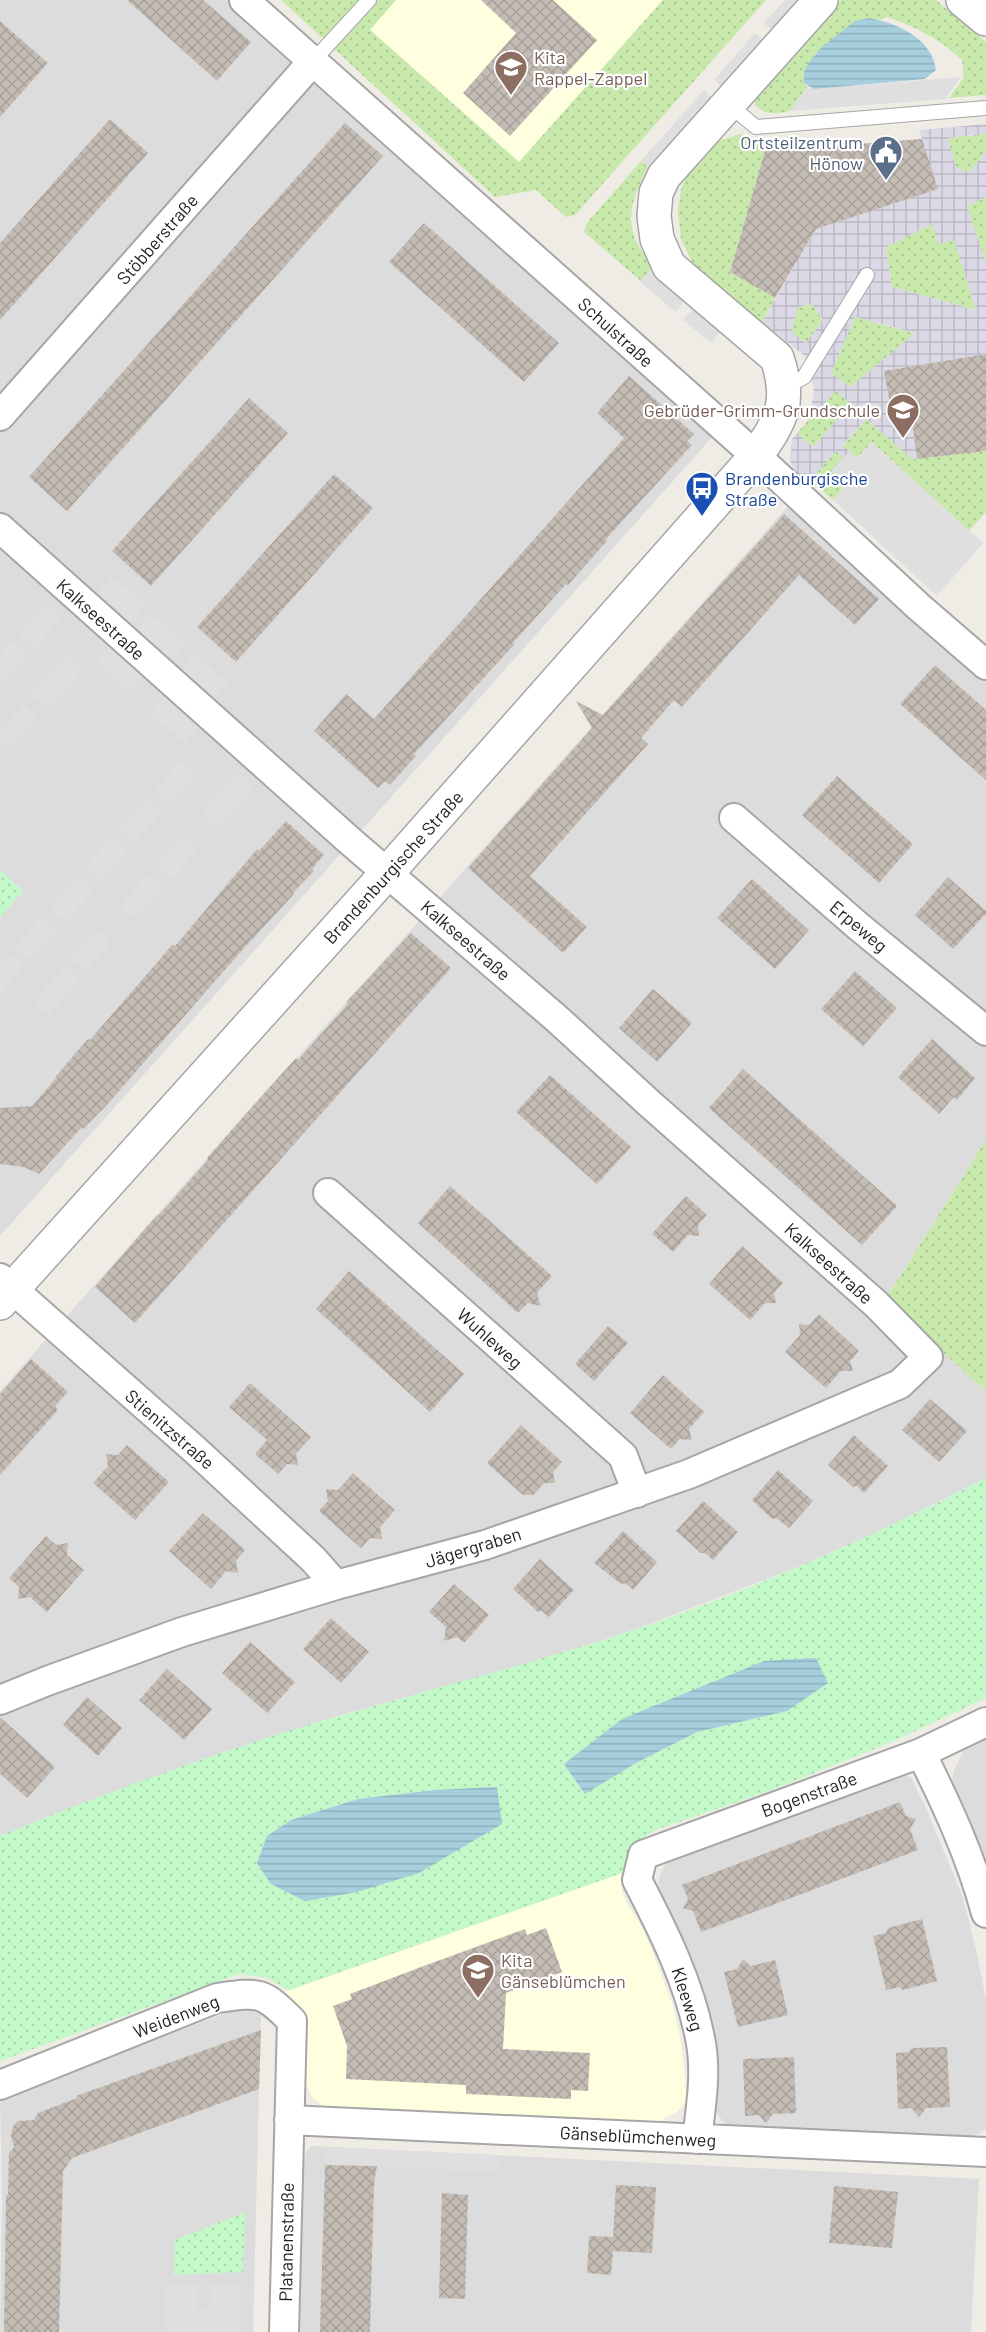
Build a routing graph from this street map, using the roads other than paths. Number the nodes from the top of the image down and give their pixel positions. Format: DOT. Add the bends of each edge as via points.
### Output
graph roads {
  1 [pos="244,0"];
  2 [pos="369,0"];
  3 [pos="821,0"];
  4 [pos="963,0"];
  5 [pos="986,19"];
  6 [pos="313,61"];
  7 [pos="728,104"];
  8 [pos="986,108"];
  9 [pos="867,275"];
  10 [pos="784,388"];
  11 [pos="0,416"];
  12 [pos="756,456"];
  13 [pos="0,528"];
  14 [pos="986,665"];
  15 [pos="734,818"];
  16 [pos="388,872"];
  17 [pos="986,1031"];
  18 [pos="328,1193"];
  19 [pos="4,1290"];
  20 [pos="928,1357"];
  21 [pos="637,1493"];
  22 [pos="336,1585"];
  23 [pos="0,1700"];
  24 [pos="986,1722"];
  25 [pos="921,1753"];
  26 [pos="639,1868"];
  27 [pos="986,1913"];
  28 [pos="0,2085"];
  29 [pos="290,2120"];
  30 [pos="697,2139"];
  31 [pos="288,2152"];
  32 [pos="986,2152"];
  33 [pos="284,2332"];
  1 -- 6 [label="street, Schulstraße"];
  2 -- 6 [label="lane"];
  3 -- 7 [label="street, Brandenburgische Straße"];
  4 -- 5 [label="street"];
  6 -- 11 [label="street, Stöbberstraße"];
  6 -- 12 [label="street, Schulstraße"];
  7 -- 8 [label="lane" via="756,127"];
  7 -- 10 [label="street, Brandenburgische Straße" via="664,176 656,194 657,240 669,266 777,358"];
  9 -- 10 [label="lane" via="804,377"];
  10 -- 12 [label="street, Brandenburgische Straße" via="785,401 774,430"];
  12 -- 14 [label="street, Schulstraße"];
  12 -- 16 [label="street, Brandenburgische Straße"];
  13 -- 16 [label="street, Kalkseestraße"];
  15 -- 17 [label="street, Erpeweg"];
  16 -- 19 [label="street, Brandenburgische Straße"];
  16 -- 20 [label="street, Kalkseestraße" via="876,1304"];
  18 -- 21 [label="street, Wuhleweg" via="623,1456"];
  19 -- 22 [label="street, Stienitzstraße" via="194,1449"];
  20 -- 21 [label="street, Jägergraben" via="900,1384"];
  21 -- 22 [label="street, Jägergraben" via="485,1545"];
  22 -- 23 [label="street, Jägergraben" via="182,1632"];
  24 -- 25 [label="street, Bogenstraße"];
  25 -- 26 [label="street, Bogenstraße" via="643,1855"];
  25 -- 27 [label="street" via="950,1809"];
  26 -- 30 [label="street, Kleeweg" via="637,1880 668,1940 700,2040 703,2093"];
  28 -- 29 [label="street, Weidenweg" via="217,1998 248,1994 269,1998 292,2021"];
  29 -- 30 [label="street, Gänseblümchenweg"];
  29 -- 31 [label="street, Weidenweg"];
  30 -- 32 [label="street, Gänseblümchenweg"];
  31 -- 33 [label="street, Platanenstraße"];
}
